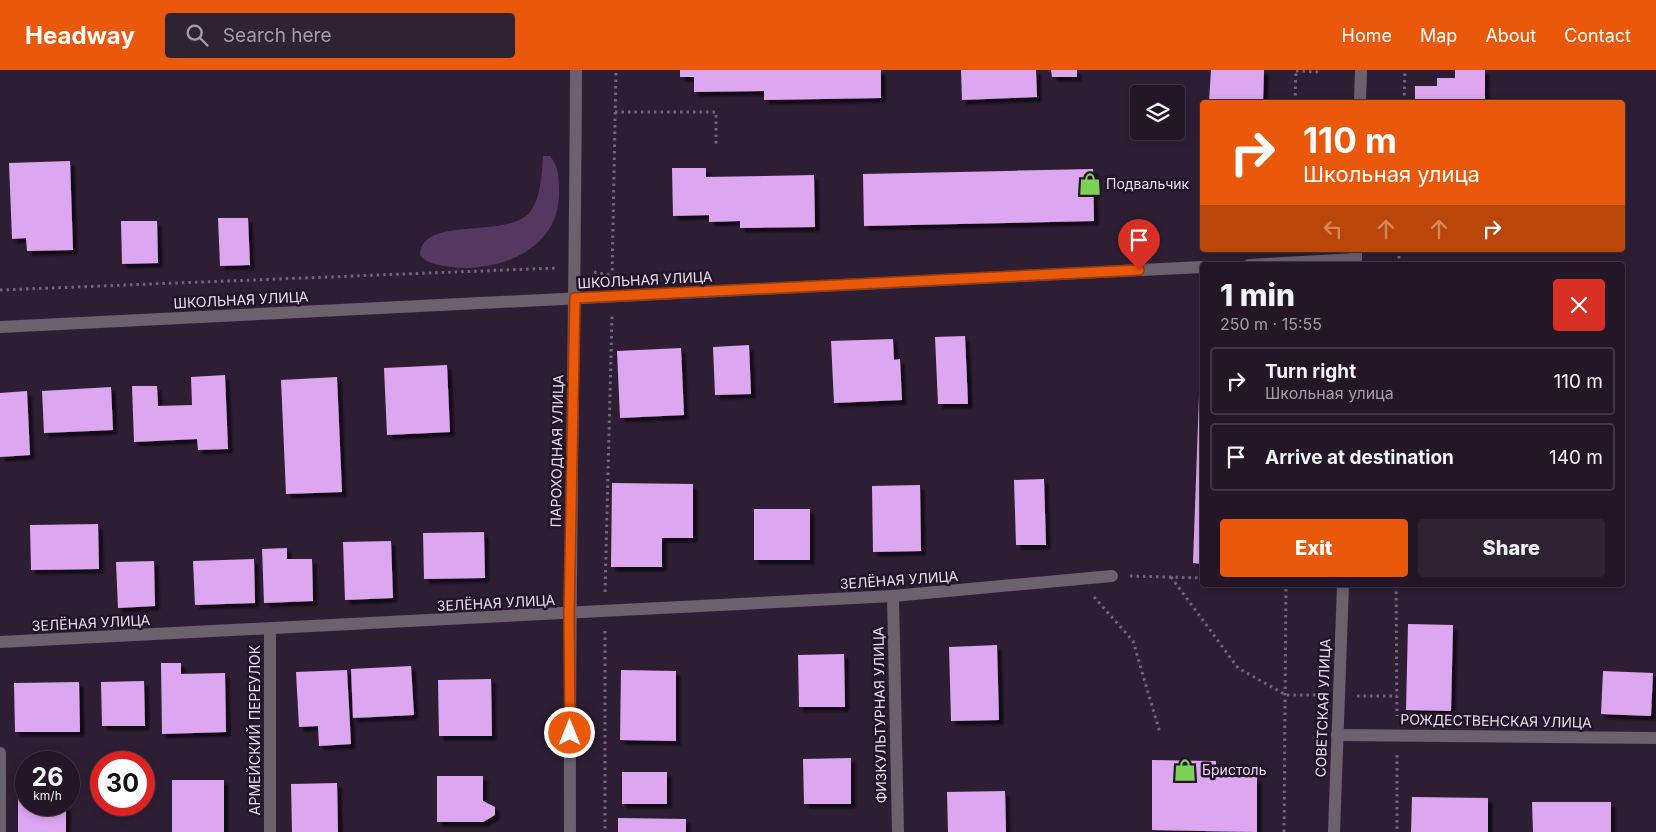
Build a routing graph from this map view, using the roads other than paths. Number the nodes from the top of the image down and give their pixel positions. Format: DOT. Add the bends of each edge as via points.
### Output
graph roads {
  1 [pos="576,70"];
  2 [pos="1360,70"];
  3 [pos="1360,100"];
  4 [pos="1356,258"];
  5 [pos="1294,262"];
  6 [pos="1200,267"];
  7 [pos="575,298"];
  8 [pos="0,327"];
  9 [pos="1112,576"];
  10 [pos="1343,587"];
  11 [pos="892,596"];
  12 [pos="569,614"];
  13 [pos="270,629"];
  14 [pos="0,642"];
  15 [pos="1337,735"];
  16 [pos="1656,738"];
  17 [pos="0,753"];
  18 [pos="0,832"];
  19 [pos="270,832"];
  20 [pos="570,832"];
  21 [pos="898,832"];
  22 [pos="1334,832"];
  1 -- 7 [label="street, ПАРОХОДНАЯ УЛИЦА"];
  2 -- 3 [label="street"];
  4 -- 5 [label="street"];
  6 -- 7 [label="street, ШКОЛЬНАЯ УЛИЦА"];
  7 -- 8 [label="street, ШКОЛЬНАЯ УЛИЦА"];
  7 -- 12 [label="street, ПАРОХОДНАЯ УЛИЦА"];
  9 -- 11 [label="street, ЗЕЛЁНАЯ УЛИЦА"];
  10 -- 15 [label="street, СОВЕТСКАЯ УЛИЦА"];
  11 -- 12 [label="street, ЗЕЛЁНАЯ УЛИЦА"];
  11 -- 21 [label="street, ФИЗКУЛЬТУРНАЯ УЛИЦА"];
  12 -- 13 [label="street, ЗЕЛЁНАЯ УЛИЦА"];
  12 -- 20 [label="street, ПАРОХОДНАЯ УЛИЦА"];
  13 -- 14 [label="street, ЗЕЛЁНАЯ УЛИЦА"];
  13 -- 19 [label="street, АРМЕЙСКИЙ ПЕРЕУЛОК"];
  15 -- 16 [label="street, РОЖДЕСТВЕНСКАЯ УЛИЦА"];
  15 -- 22 [label="street, СОВЕТСКАЯ УЛИЦА"];
  17 -- 18 [label="street"];
}
